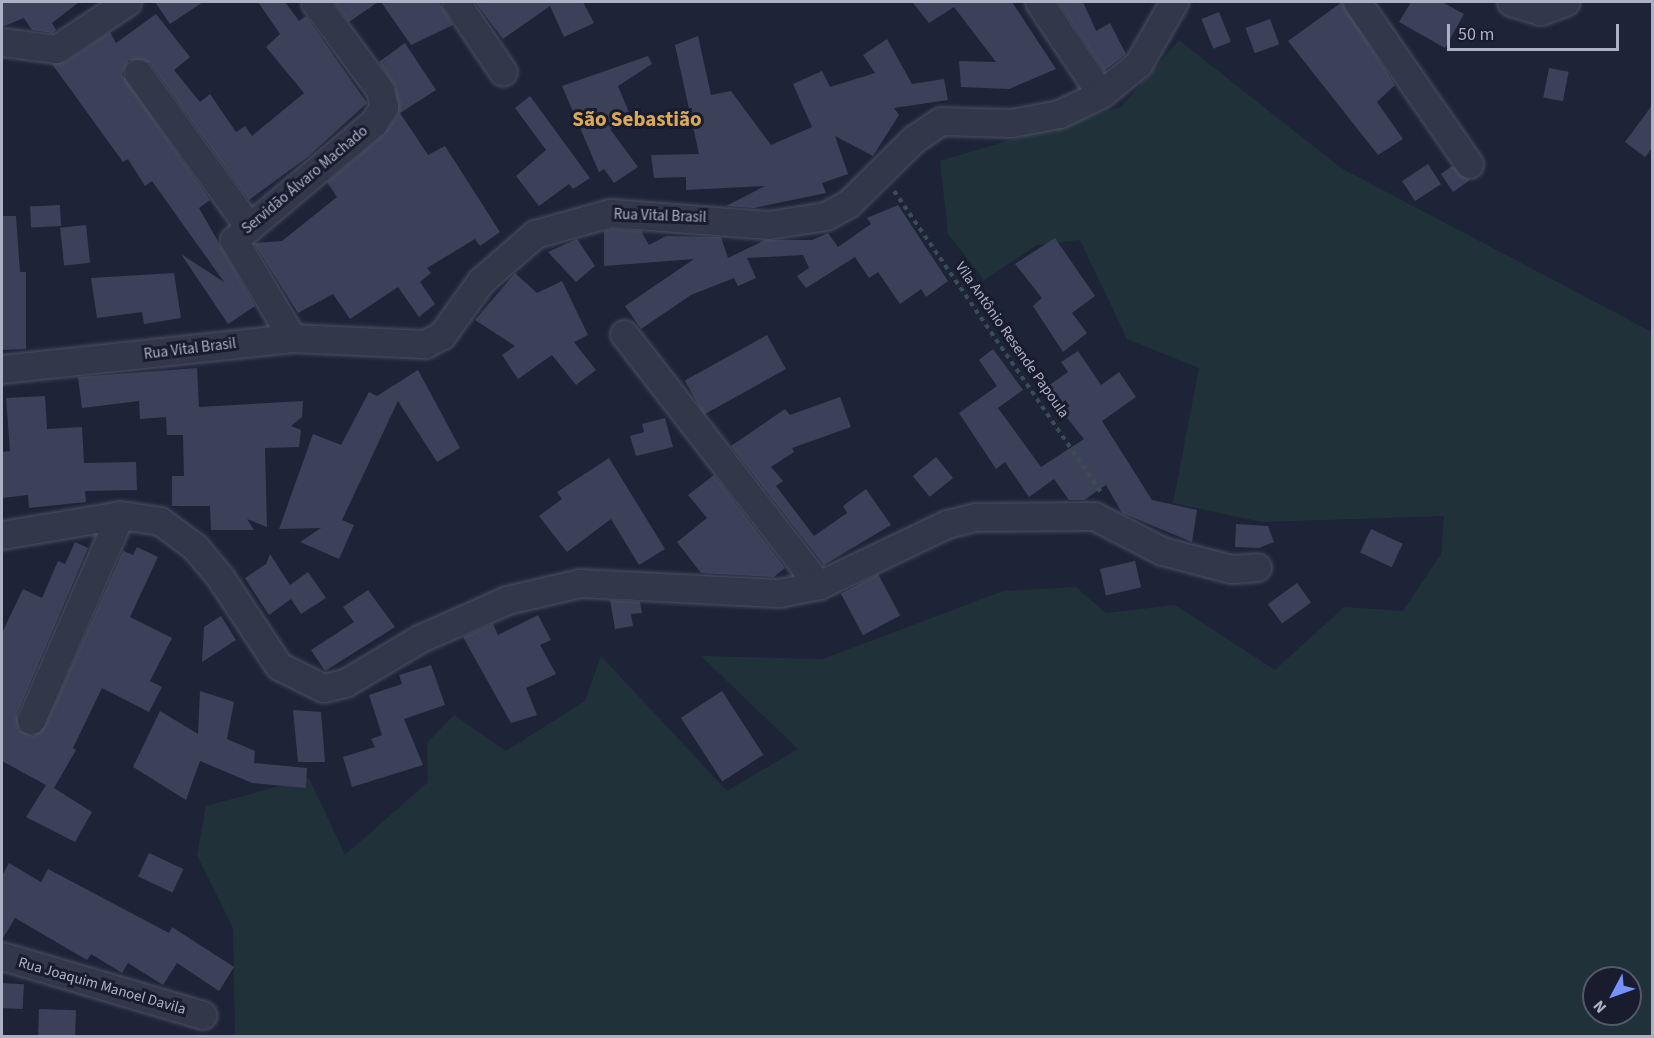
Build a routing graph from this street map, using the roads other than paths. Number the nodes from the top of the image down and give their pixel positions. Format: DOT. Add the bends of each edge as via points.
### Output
graph roads {
  1 [pos="127,2"];
  2 [pos="315,2"];
  3 [pos="456,2"];
  4 [pos="1039,2"];
  5 [pos="1174,2"];
  6 [pos="1357,2"];
  7 [pos="1511,2"];
  8 [pos="1565,2"];
  9 [pos="2,42"];
  10 [pos="503,72"];
  11 [pos="138,73"];
  12 [pos="1101,94"];
  13 [pos="1469,164"];
  14 [pos="242,233"];
  15 [pos="624,334"];
  16 [pos="292,339"];
  17 [pos="2,369"];
  18 [pos="120,515"];
  19 [pos="2,535"];
  20 [pos="1257,567"];
  21 [pos="819,585"];
  22 [pos="31,720"];
  23 [pos="2,956"];
  24 [pos="203,1015"];
  1 -- 9 [label="street" via="56,49"];
  2 -- 14 [label="street, Servidão Álvaro Machado" via="380,90 384,106 374,122"];
  3 -- 10 [label="street"];
  4 -- 12 [label="street"];
  5 -- 12 [label="street, Rua Vital Brasil" via="1138,64"];
  6 -- 13 [label="street"];
  7 -- 8 [label="street" via="1540,11"];
  11 -- 14 [label="street"];
  12 -- 16 [label="street, Rua Vital Brasil" via="1059,114 1011,123 941,122 914,139 849,203 800,224 610,213 535,234 481,281 442,335 425,344"];
  14 -- 16 [label="street"];
  15 -- 21 [label="street"];
  16 -- 17 [label="street, Rua Vital Brasil"];
  18 -- 19 [label="street"];
  18 -- 21 [label="street" via="141,515 177,531 220,577 279,666 323,688 345,683 419,639 507,600 580,583 779,593"];
  18 -- 22 [label="street"];
  20 -- 21 [label="street" via="1232,569 1162,551 1115,525 1068,514 976,517 947,524"];
  23 -- 24 [label="street, Rua Joaquim Manoel Davila"];
}
